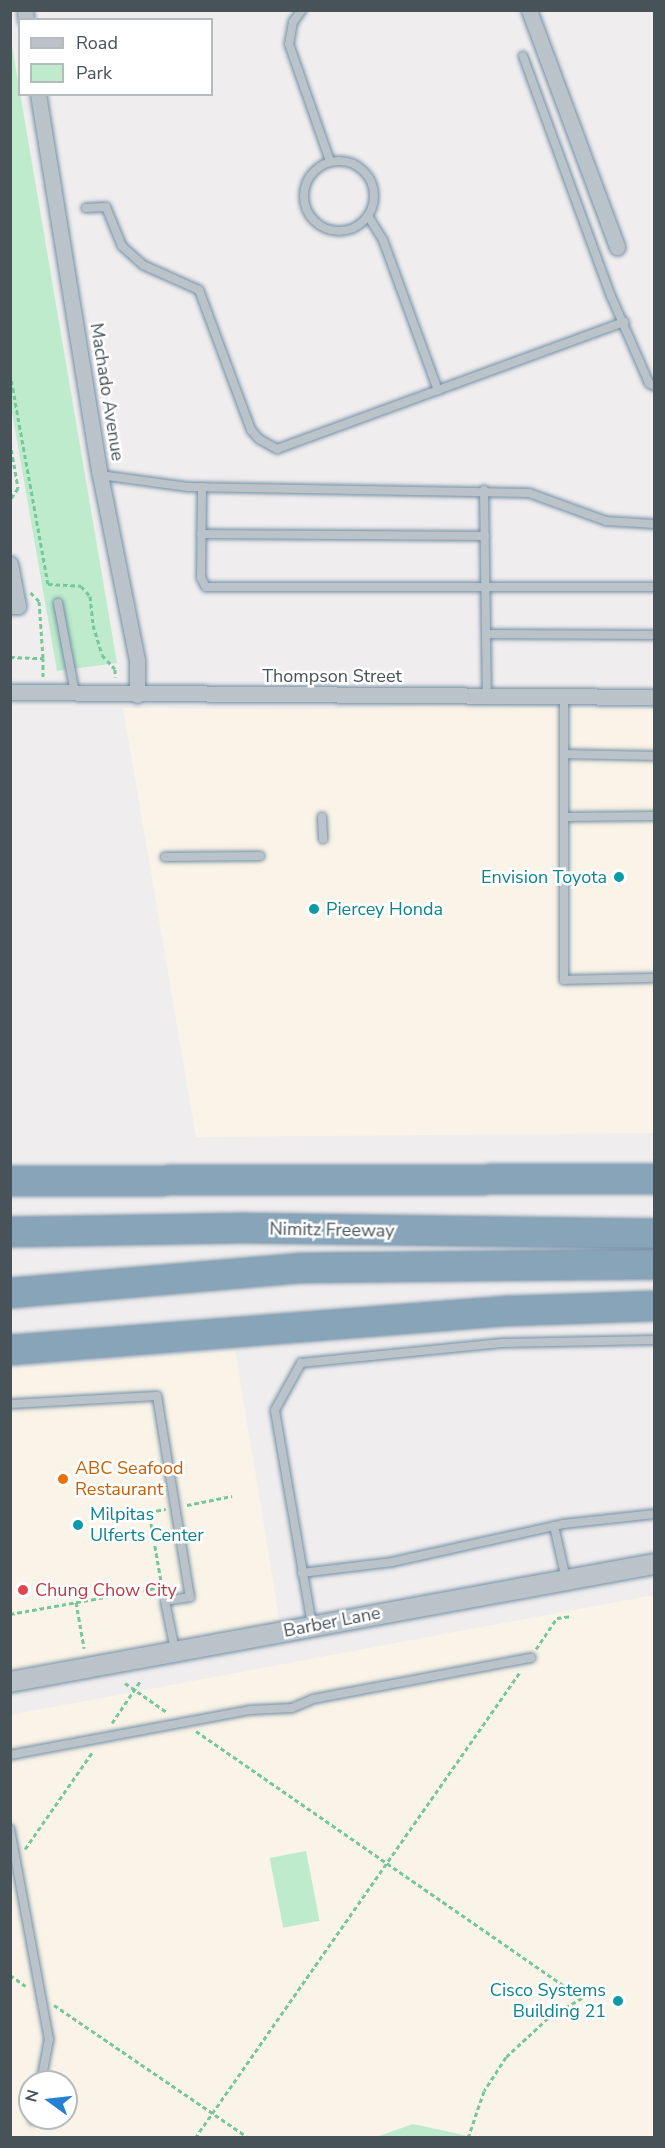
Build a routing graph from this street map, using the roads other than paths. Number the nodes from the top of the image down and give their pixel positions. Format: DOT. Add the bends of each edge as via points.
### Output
graph roads {
  1 [pos="302,10"];
  2 [pos="529,10"];
  3 [pos="523,56"];
  4 [pos="38,96"];
  5 [pos="330,161"];
  6 [pos="86,208"];
  7 [pos="368,216"];
  8 [pos="617,247"];
  9 [pos="624,322"];
  10 [pos="654,386"];
  11 [pos="438,390"];
  12 [pos="100,475"];
  13 [pos="202,487"];
  14 [pos="484,490"];
  15 [pos="654,524"];
  16 [pos="201,534"];
  17 [pos="485,536"];
  18 [pos="10,564"];
  19 [pos="485,587"];
  20 [pos="654,587"];
  21 [pos="58,603"];
  22 [pos="10,606"];
  23 [pos="486,634"];
  24 [pos="654,635"];
  25 [pos="10,692"];
  26 [pos="75,693"];
  27 [pos="136,695"];
  28 [pos="487,696"];
  29 [pos="564,697"];
  30 [pos="654,697"];
  31 [pos="565,754"];
  32 [pos="654,756"];
  33 [pos="654,816"];
  34 [pos="322,817"];
  35 [pos="564,817"];
  36 [pos="323,839"];
  37 [pos="260,856"];
  38 [pos="165,857"];
  39 [pos="654,978"];
  40 [pos="654,1179"];
  41 [pos="10,1181"];
  42 [pos="10,1232"];
  43 [pos="654,1234"];
  44 [pos="654,1263"];
  45 [pos="10,1293"];
  46 [pos="654,1306"];
  47 [pos="654,1340"];
  48 [pos="10,1350"];
  49 [pos="10,1404"];
  50 [pos="654,1514"];
  51 [pos="554,1526"];
  52 [pos="654,1563"];
  53 [pos="302,1573"];
  54 [pos="566,1579"];
  55 [pos="312,1627"];
  56 [pos="175,1652"];
  57 [pos="531,1658"];
  58 [pos="10,1682"];
  59 [pos="10,1755"];
  60 [pos="10,1829"];
  61 [pos="43,2070"];
  1 -- 5 [label="lane" via="293,22 289,44"];
  2 -- 8 [label="street"];
  3 -- 9 [label="lane"];
  4 -- 12 [label="street, Machado Avenue"];
  5 -- 7 [label="lane" via="342,160 364,171 374,193"];
  5 -- 7 [label="lane" via="306,182 304,204 308,214 324,228 336,232 354,228"];
  6 -- 11 [label="lane" via="106,207 122,246 143,266 199,290 247,421 267,445 286,447"];
  7 -- 11 [label="lane" via="383,240"];
  9 -- 10 [label="lane" via="648,383"];
  9 -- 11 [label="lane"];
  12 -- 13 [label="lane"];
  12 -- 27 [label="street, Machado Avenue" via="137,661"];
  13 -- 14 [label="lane"];
  13 -- 16 [label="lane"];
  14 -- 15 [label="lane" via="540,495 606,521"];
  14 -- 17 [label="lane"];
  16 -- 17 [label="lane"];
  16 -- 19 [label="lane" via="201,579 206,587"];
  17 -- 19 [label="lane"];
  18 -- 22 [label="street" via="18,606"];
  19 -- 20 [label="lane"];
  19 -- 23 [label="lane"];
  21 -- 26 [label="lane"];
  23 -- 24 [label="lane"];
  23 -- 28 [label="lane"];
  25 -- 26 [label="street, Thompson Street"];
  26 -- 27 [label="street, Thompson Street"];
  27 -- 28 [label="street, Thompson Street"];
  28 -- 29 [label="street, Thompson Street"];
  29 -- 30 [label="street, Thompson Street"];
  29 -- 31 [label="lane"];
  31 -- 32 [label="lane"];
  31 -- 35 [label="lane"];
  33 -- 35 [label="lane"];
  34 -- 36 [label="lane"];
  35 -- 39 [label="lane" via="564,980"];
  37 -- 38 [label="lane"];
  40 -- 41 [label="highway"];
  42 -- 43 [label="highway, Nimitz Freeway" via="243,1228"];
  44 -- 45 [label="highway" via="300,1268"];
  46 -- 48 [label="highway" via="508,1311"];
  47 -- 53 [label="lane" via="502,1343 301,1363 275,1410"];
  49 -- 56 [label="lane" via="158,1396 190,1597 165,1601"];
  50 -- 51 [label="lane"];
  51 -- 53 [label="lane" via="392,1562"];
  51 -- 54 [label="lane"];
  52 -- 54 [label="street, Barber Lane"];
  53 -- 55 [label="lane"];
  54 -- 55 [label="street, Barber Lane"];
  55 -- 56 [label="street, Barber Lane"];
  56 -- 58 [label="street, Barber Lane"];
  57 -- 59 [label="lane" via="313,1699 291,1708 251,1710"];
  60 -- 61 [label="lane" via="49,2039"];
}
